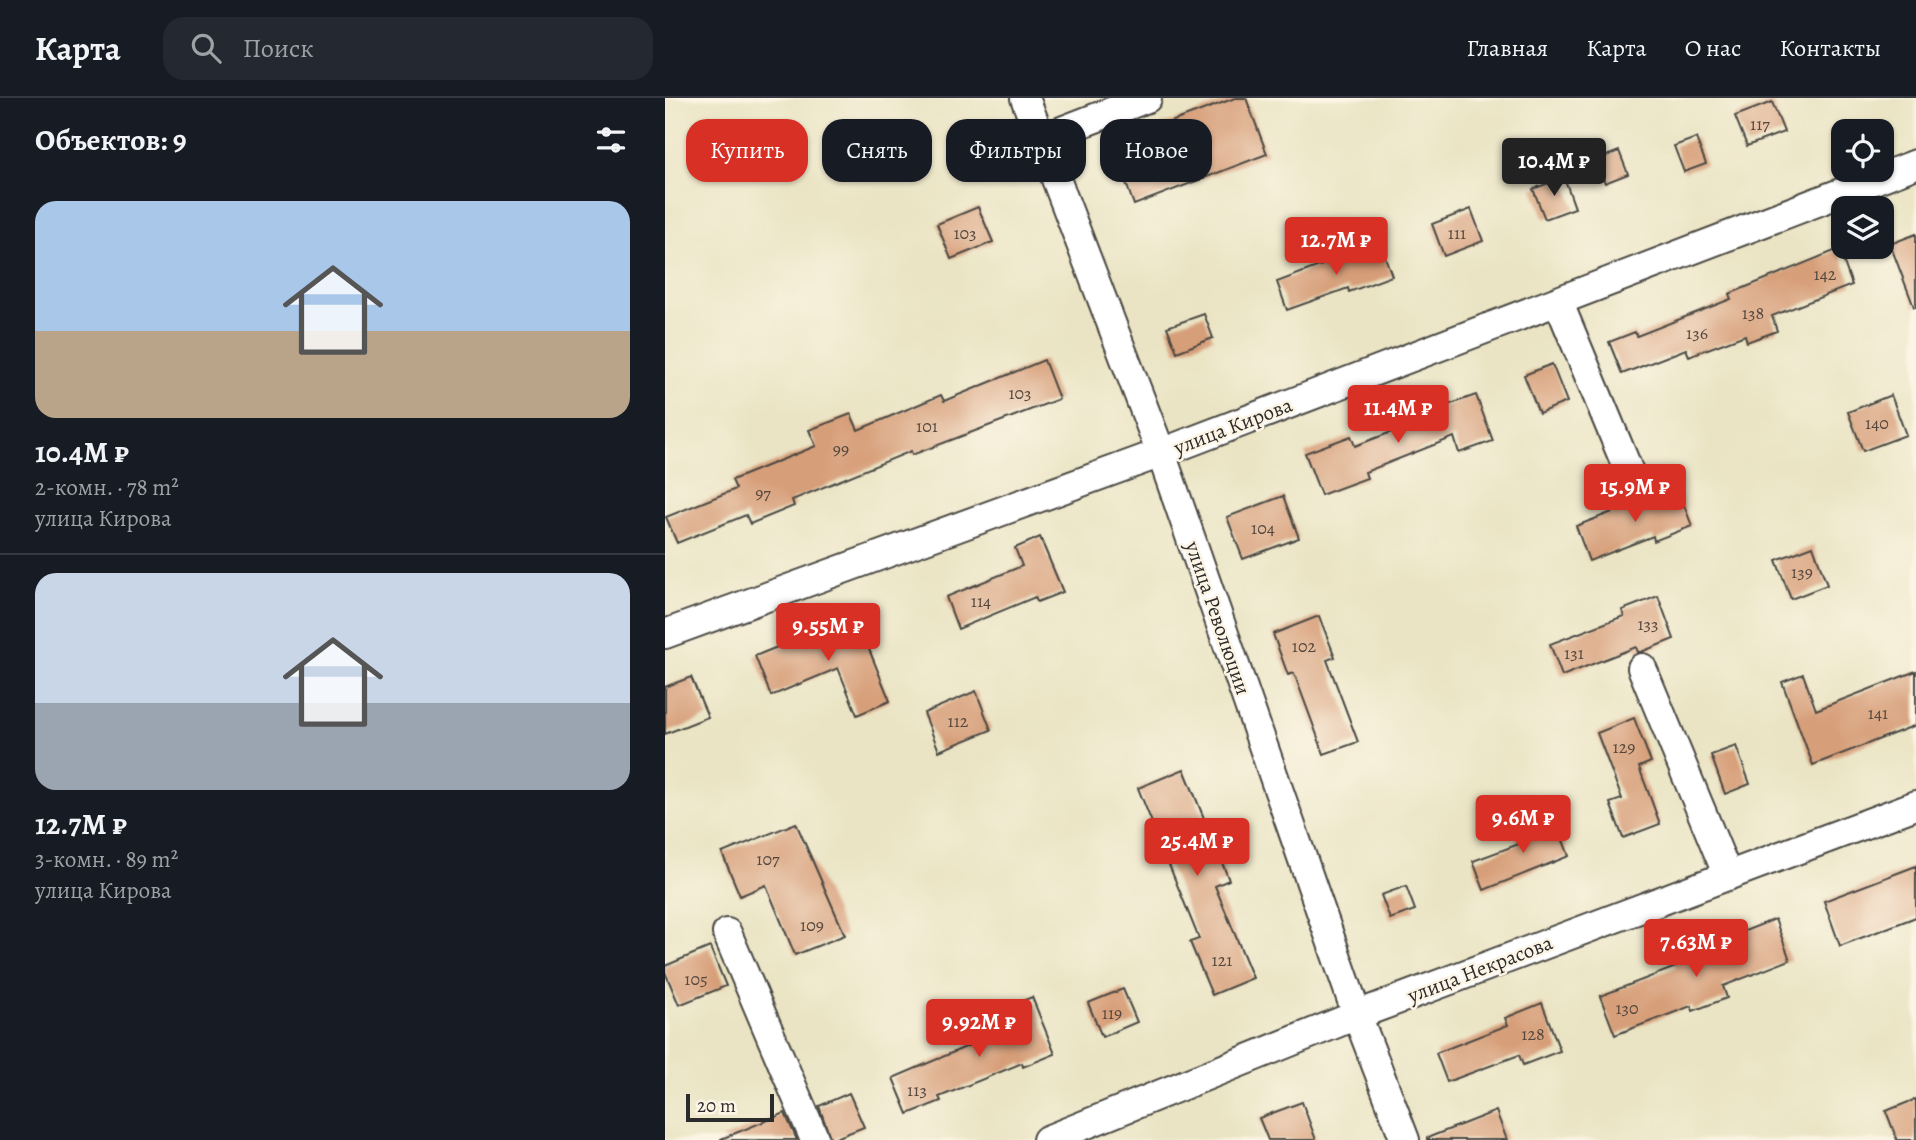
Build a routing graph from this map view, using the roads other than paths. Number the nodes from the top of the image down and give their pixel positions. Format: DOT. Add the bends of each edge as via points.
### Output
graph roads {
  1 [pos="1025,98"];
  2 [pos="1147,98"];
  3 [pos="1033,119"];
  4 [pos="1086,122"];
  5 [pos="1916,164"];
  6 [pos="1057,182"];
  7 [pos="1558,301"];
  8 [pos="1161,453"];
  9 [pos="1632,479"];
  10 [pos="665,634"];
  11 [pos="1642,668"];
  12 [pos="1916,805"];
  13 [pos="1728,876"];
  14 [pos="727,933"];
  15 [pos="1357,1015"];
  16 [pos="1106,1129"];
  17 [pos="815,1140"];
  18 [pos="1047,1140"];
  19 [pos="1405,1140"];
  1 -- 3 [label="street, улица Революции"];
  2 -- 4 [label="street"];
  5 -- 7 [label="street, улица Кирова"];
  6 -- 8 [label="street, улица Революции"];
  7 -- 8 [label="street, улица Кирова"];
  7 -- 9 [label="street"];
  8 -- 10 [label="street, улица Кирова"];
  8 -- 15 [label="street, улица Революции"];
  11 -- 13 [label="street"];
  12 -- 13 [label="street, улица Некрасова"];
  13 -- 15 [label="street, улица Некрасова"];
  14 -- 17 [label="street"];
  15 -- 16 [label="street, улица Некрасова"];
  15 -- 19 [label="street, улица Революции"];
  16 -- 18 [label="street, улица Некрасова"];
}
